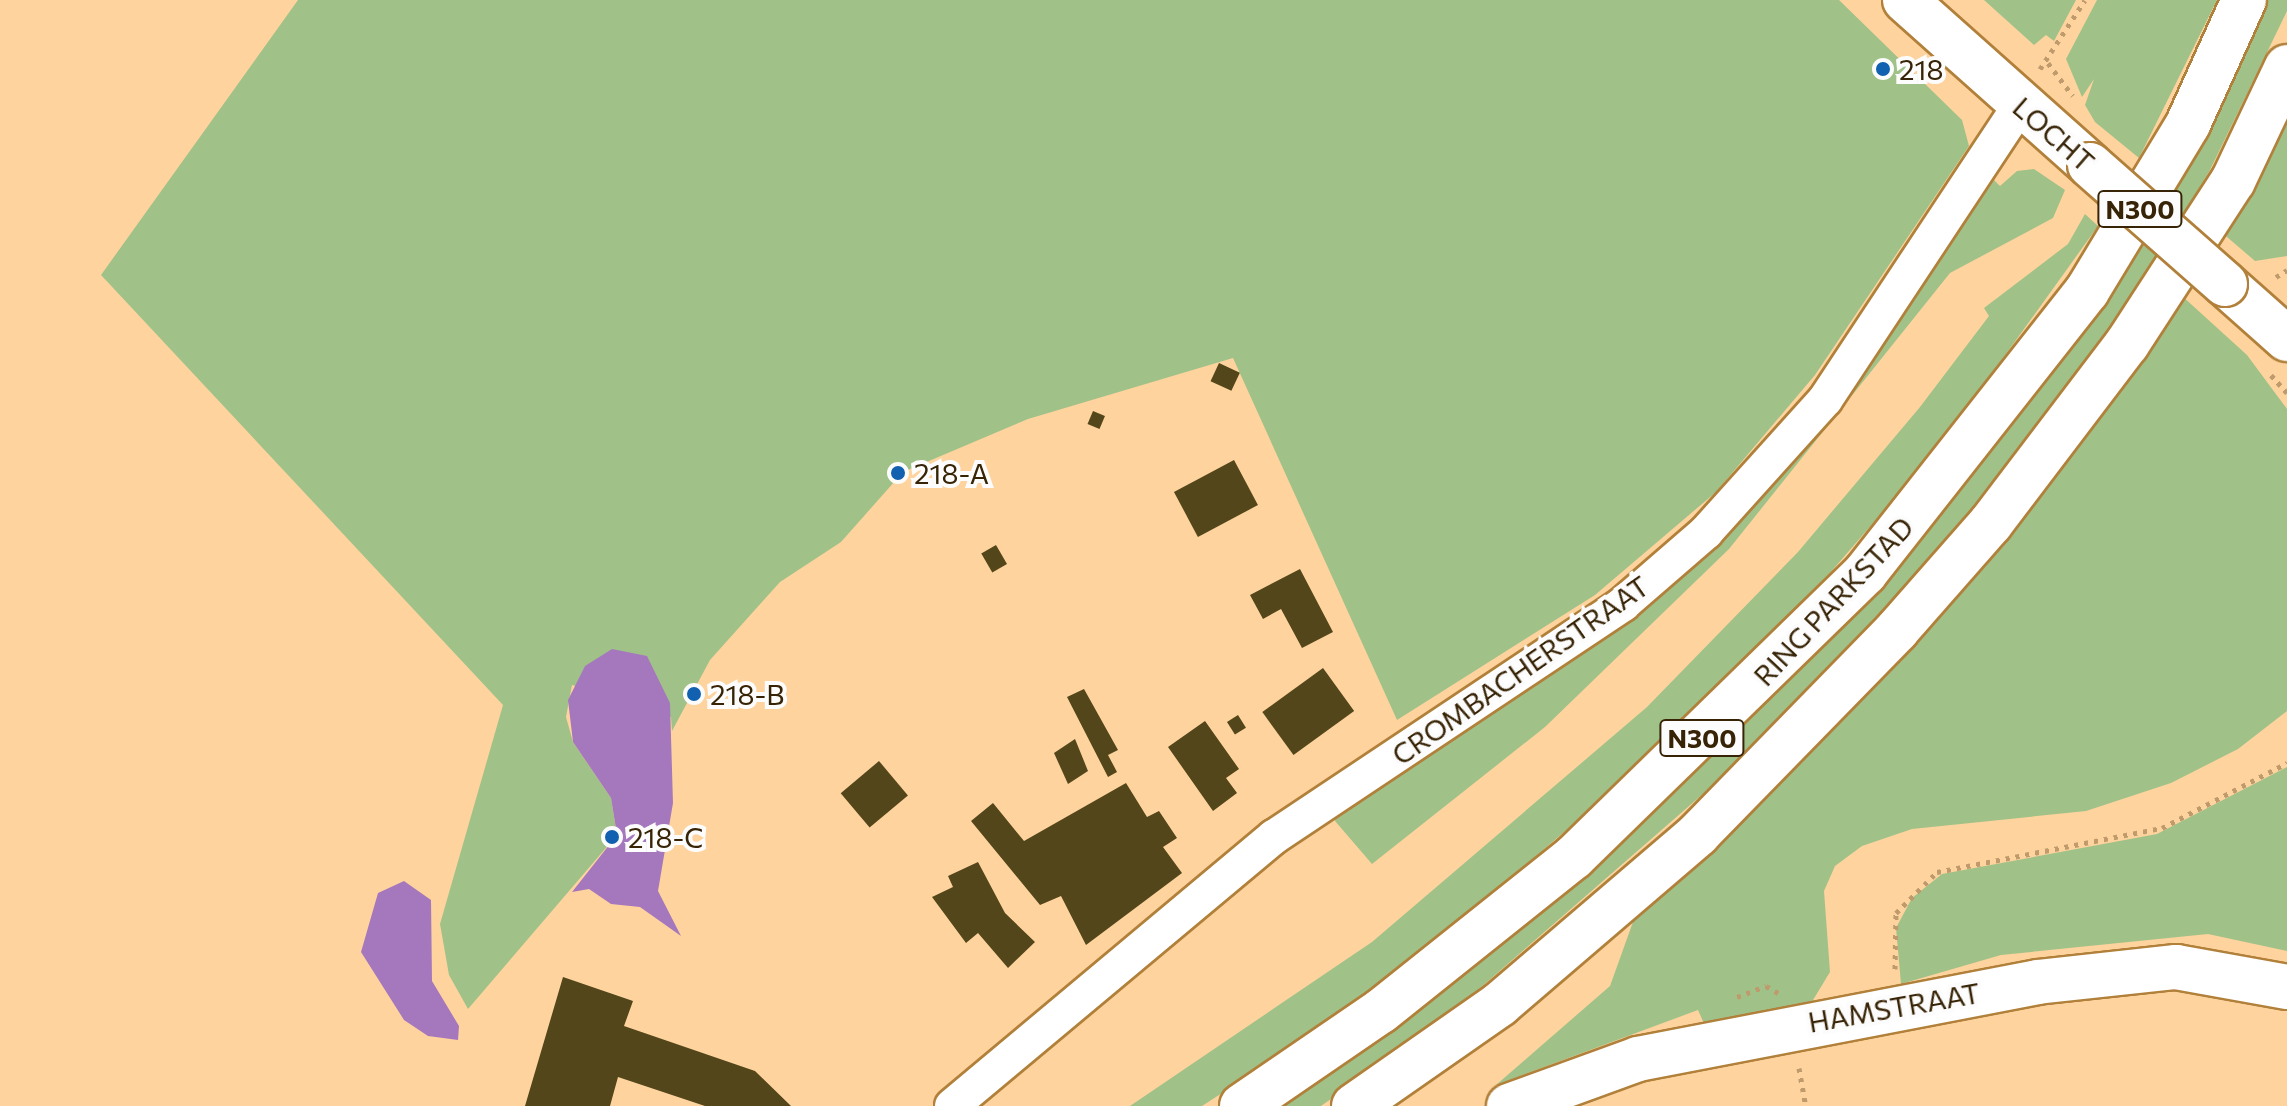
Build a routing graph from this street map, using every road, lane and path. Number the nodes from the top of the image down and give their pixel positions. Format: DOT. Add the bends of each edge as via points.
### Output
graph roads {
  1 [pos="2085,0"];
  2 [pos="2244,0"];
  3 [pos="1918,11"];
  4 [pos="2048,63"];
  5 [pos="2287,67"];
  6 [pos="2021,104"];
  7 [pos="2287,339"];
  8 [pos="2287,763"];
  9 [pos="2287,987"];
  10 [pos="1902,1005"];
  11 [pos="952,1106"];
  12 [pos="1242,1106"];
  13 [pos="1354,1106"];
  14 [pos="1509,1106"];
  1 -- 4 [label="path"];
  2 -- 12 [label="main road, RING PARKSTAD / N300" via="2188,124 2087,291 1865,573 1574,857 1381,1011"];
  3 -- 6 [label="main road, LOCHT"];
  5 -- 13 [label="main road, N300" via="2233,181 2127,344 1991,523 1897,630 1698,834 1500,1004"];
  6 -- 7 [label="main road, LOCHT, bridge"];
  6 -- 11 [label="street, CROMBACHERSTRAAT" via="1825,400 1706,532 1623,604 1274,837"];
  8 -- 10 [label="path" via="2215,806 2127,839 1937,872 1896,913 1891,933"];
  9 -- 10 [label="main road, HAMSTRAAT" via="2207,969 2146,967"];
  10 -- 14 [label="main road, HAMSTRAAT" via="1638,1059"];
}
